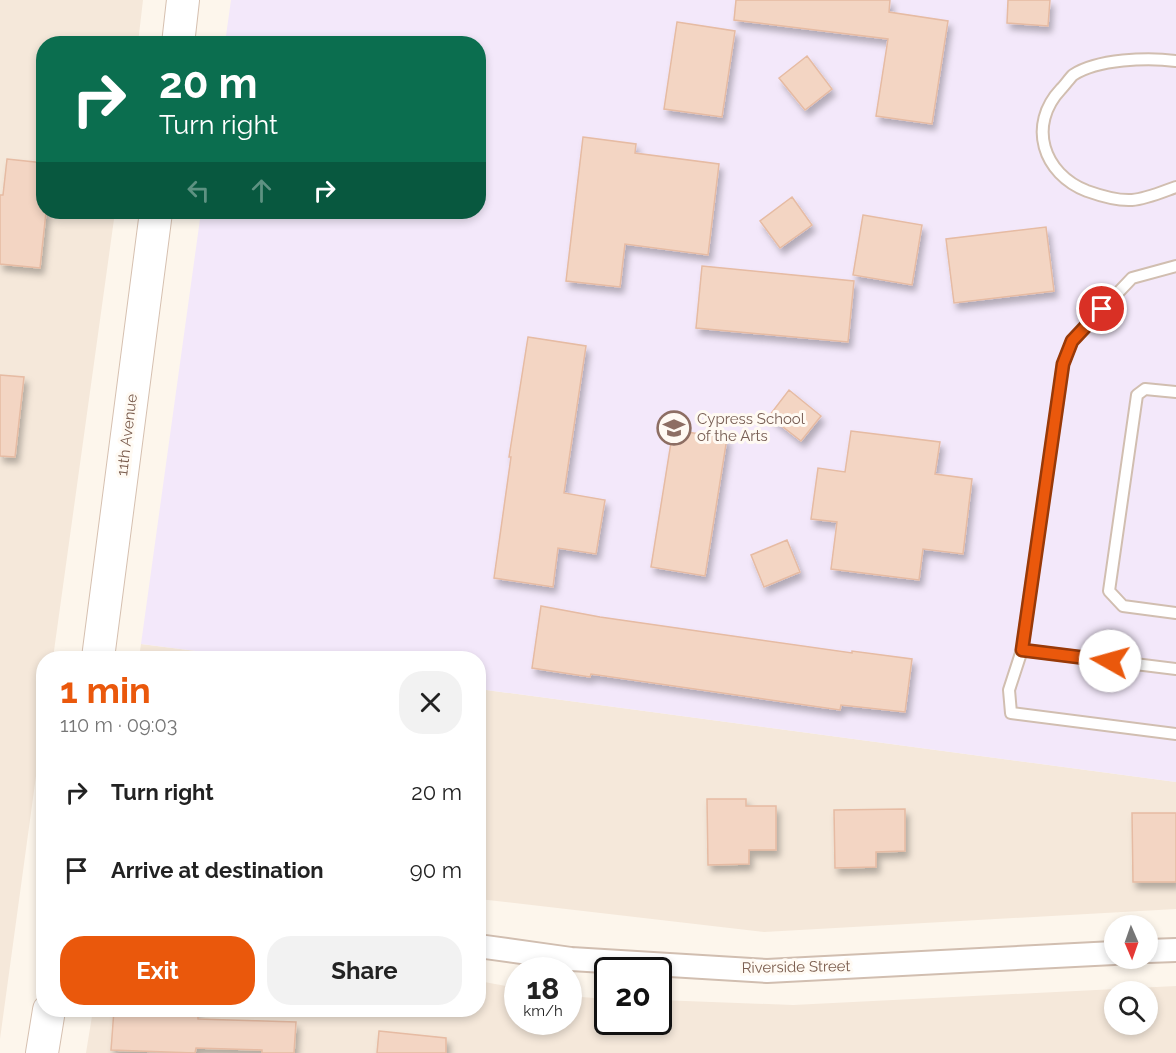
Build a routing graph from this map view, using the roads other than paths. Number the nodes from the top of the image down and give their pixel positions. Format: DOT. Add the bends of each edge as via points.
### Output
graph roads {
  1 [pos="183,0"];
  2 [pos="179,36"];
  3 [pos="1176,61"];
  4 [pos="1176,187"];
  5 [pos="155,219"];
  6 [pos="1176,266"];
  7 [pos="1176,392"];
  8 [pos="1176,613"];
  9 [pos="1022,650"];
  10 [pos="99,651"];
  11 [pos="1176,669"];
  12 [pos="1176,734"];
  13 [pos="486,947"];
  14 [pos="1176,950"];
  15 [pos="1158,951"];
  16 [pos="1104,954"];
  17 [pos="48,1017"];
  18 [pos="42,1053"];
  1 -- 2 [label="main road"];
  3 -- 4 [label="lane" via="1111,61 1074,75 1055,95 1042,122 1042,143 1058,172 1072,185 1101,196 1132,200"];
  5 -- 10 [label="main road, 11th Avenue"];
  6 -- 9 [label="lane" via="1132,278 1072,341 1063,364"];
  7 -- 8 [label="lane" via="1145,388 1137,395 1109,591 1123,606"];
  9 -- 11 [label="lane"];
  9 -- 12 [label="lane" via="1009,690 1011,713"];
  13 -- 16 [label="street, Riverside Street" via="571,959 767,971"];
  14 -- 15 [label="street"];
  17 -- 18 [label="main road"];
}
